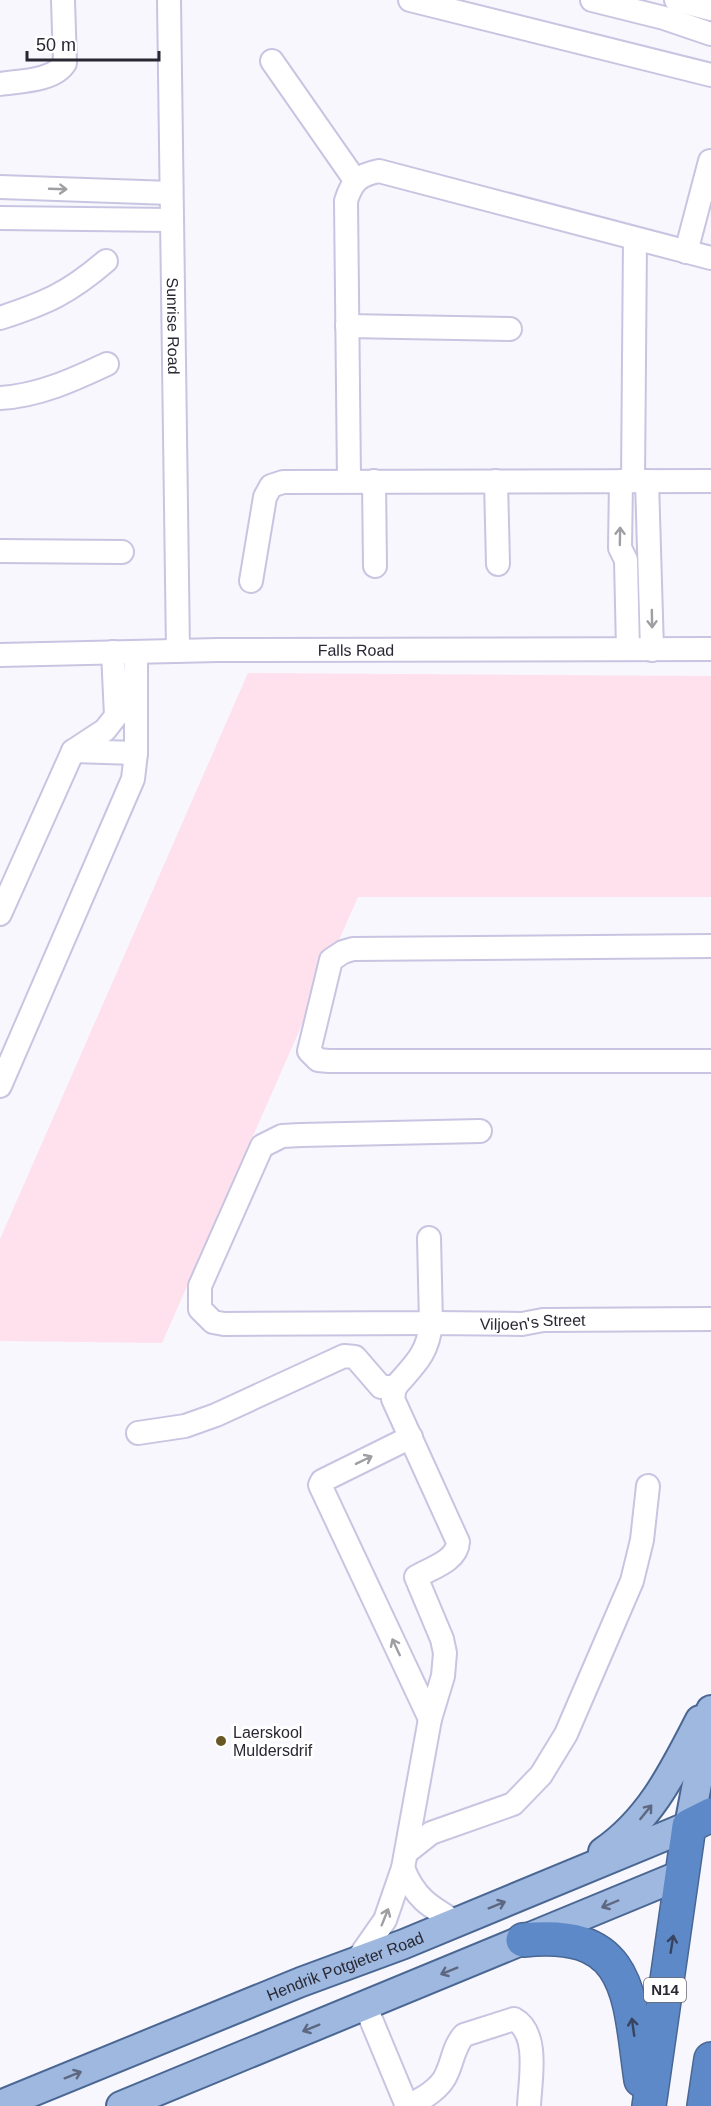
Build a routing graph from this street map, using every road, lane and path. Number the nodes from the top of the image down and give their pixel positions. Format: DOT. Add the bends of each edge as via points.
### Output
graph roads {
  1 [pos="63,0"];
  2 [pos="169,0"];
  3 [pos="412,0"];
  4 [pos="592,0"];
  5 [pos="670,6"];
  6 [pos="711,9"];
  7 [pos="711,34"];
  8 [pos="272,61"];
  9 [pos="711,75"];
  10 [pos="0,84"];
  11 [pos="710,161"];
  12 [pos="355,180"];
  13 [pos="0,187"];
  14 [pos="171,193"];
  15 [pos="0,219"];
  16 [pos="171,220"];
  17 [pos="636,238"];
  18 [pos="686,252"];
  19 [pos="711,258"];
  20 [pos="106,261"];
  21 [pos="0,318"];
  22 [pos="347,326"];
  23 [pos="510,329"];
  24 [pos="107,364"];
  25 [pos="0,398"];
  26 [pos="349,480"];
  27 [pos="374,481"];
  28 [pos="496,481"];
  29 [pos="634,481"];
  30 [pos="711,481"];
  31 [pos="0,551"];
  32 [pos="122,552"];
  33 [pos="651,561"];
  34 [pos="626,562"];
  35 [pos="498,564"];
  36 [pos="375,566"];
  37 [pos="251,581"];
  38 [pos="628,649"];
  39 [pos="711,649"];
  40 [pos="652,650"];
  41 [pos="178,651"];
  42 [pos="113,652"];
  43 [pos="136,652"];
  44 [pos="0,655"];
  45 [pos="126,691"];
  46 [pos="73,751"];
  47 [pos="136,753"];
  48 [pos="0,914"];
  49 [pos="711,946"];
  50 [pos="711,1061"];
  51 [pos="0,1086"];
  52 [pos="480,1131"];
  53 [pos="429,1238"];
  54 [pos="711,1319"];
  55 [pos="430,1332"];
  56 [pos="395,1387"];
  57 [pos="138,1433"];
  58 [pos="411,1437"];
  59 [pos="648,1486"];
  60 [pos="446,1653"];
  61 [pos="413,1683"];
  62 [pos="711,1699"];
  63 [pos="711,1710"];
  64 [pos="430,1719"];
  65 [pos="700,1821"];
  66 [pos="405,1860"];
  67 [pos="697,1867"];
  68 [pos="569,1876"];
  69 [pos="456,1922"];
  70 [pos="523,1940"];
  71 [pos="357,1960"];
  72 [pos="365,2005"];
  73 [pos="711,2059"];
  74 [pos="29,2098"];
  75 [pos="0,2105"];
  76 [pos="121,2106"];
  77 [pos="407,2106"];
  78 [pos="529,2106"];
  79 [pos="647,2106"];
  80 [pos="704,2106"];
  1 -- 10 [label="street" via="65,63 61,70"];
  2 -- 14 [label="street, Sunrise Road"];
  3 -- 9 [label="street"];
  4 -- 5 [label="street"];
  5 -- 6 [label="street"];
  5 -- 7 [label="street"];
  8 -- 12 [label="street"];
  11 -- 18 [label="street"];
  12 -- 17 [label="street" via="379,171"];
  12 -- 22 [label="street" via="346,201"];
  13 -- 14 [label="street, one-way"];
  14 -- 16 [label="street, Sunrise Road"];
  15 -- 16 [label="street"];
  16 -- 41 [label="street, Sunrise Road"];
  17 -- 18 [label="street"];
  17 -- 29 [label="street"];
  18 -- 19 [label="street"];
  20 -- 21 [label="street" via="76,287 38,306"];
  22 -- 23 [label="street"];
  22 -- 26 [label="street"];
  24 -- 25 [label="street" via="53,388"];
  26 -- 27 [label="street"];
  26 -- 37 [label="street" via="283,482 271,486 265,497"];
  27 -- 28 [label="street"];
  27 -- 36 [label="street"];
  28 -- 29 [label="street"];
  28 -- 35 [label="street"];
  29 -- 30 [label="street"];
  29 -- 33 [label="street"];
  34 -- 29 [label="street, one-way" via="620,548"];
  31 -- 32 [label="street"];
  33 -- 34 [label="street"];
  33 -- 40 [label="street, one-way"];
  34 -- 38 [label="street"];
  38 -- 40 [label="street, Falls Road"];
  38 -- 41 [label="street, Falls Road"];
  39 -- 40 [label="street, Falls Road"];
  41 -- 43 [label="street, Falls Road"];
  42 -- 43 [label="street, Falls Road"];
  42 -- 44 [label="street, Falls Road"];
  42 -- 45 [label="street"];
  43 -- 45 [label="street"];
  45 -- 46 [label="street" via="116,716 105,730"];
  45 -- 47 [label="street"];
  46 -- 47 [label="street"];
  46 -- 48 [label="street"];
  47 -- 51 [label="street" via="133,779"];
  49 -- 50 [label="street" via="353,949 331,960 309,1051 318,1060 329,1061"];
  52 -- 55 [label="street, Viljoen's Street" via="301,1135 271,1141 257,1154 200,1286 198,1300 204,1316 213,1322"];
  53 -- 55 [label="street"];
  54 -- 55 [label="street, Viljoen's Street" via="543,1320"];
  55 -- 56 [label="street" via="423,1355"];
  56 -- 57 [label="street" via="381,1387 355,1357 344,1356 185,1426"];
  56 -- 58 [label="street" via="393,1399"];
  58 -- 60 [label="street" via="458,1542 453,1556 416,1577"];
  61 -- 58 [label="street, one-way" via="320,1484"];
  59 -- 66 [label="street" via="642,1540 632,1581 566,1734 541,1775 513,1804 431,1833"];
  60 -- 61 [label="street" via="435,1671"];
  60 -- 64 [label="street"];
  61 -- 64 [label="street"];
  68 -- 62 [label="main road, one-way" via="618,1842 645,1815 663,1791"];
  63 -- 65 [label="main road"];
  64 -- 66 [label="street"];
  65 -- 67 [label="highway, N14"];
  65 -- 68 [label="main road, Hendrik Potgieter Road"];
  66 -- 69 [label="street" via="412,1890 430,1907"];
  71 -- 66 [label="street, one-way" via="385,1920"];
  67 -- 70 [label="main road, one-way"];
  79 -- 67 [label="highway, N14, one-way"];
  69 -- 68 [label="main road, Hendrik Potgieter Road, one-way"];
  69 -- 71 [label="main road, Hendrik Potgieter Road"];
  70 -- 72 [label="main road, one-way"];
  79 -- 70 [label="highway, one-way" via="630,2001 616,1968 590,1947 571,1940"];
  74 -- 71 [label="main road, Hendrik Potgieter Road, one-way"];
  72 -- 76 [label="main road, one-way"];
  72 -- 77 [label="street"];
  73 -- 80 [label="highway"];
  74 -- 75 [label="main road, Hendrik Potgieter Road"];
  77 -- 78 [label="street" via="444,2080 464,2034 514,2019 522,2023 530,2038"];
}
